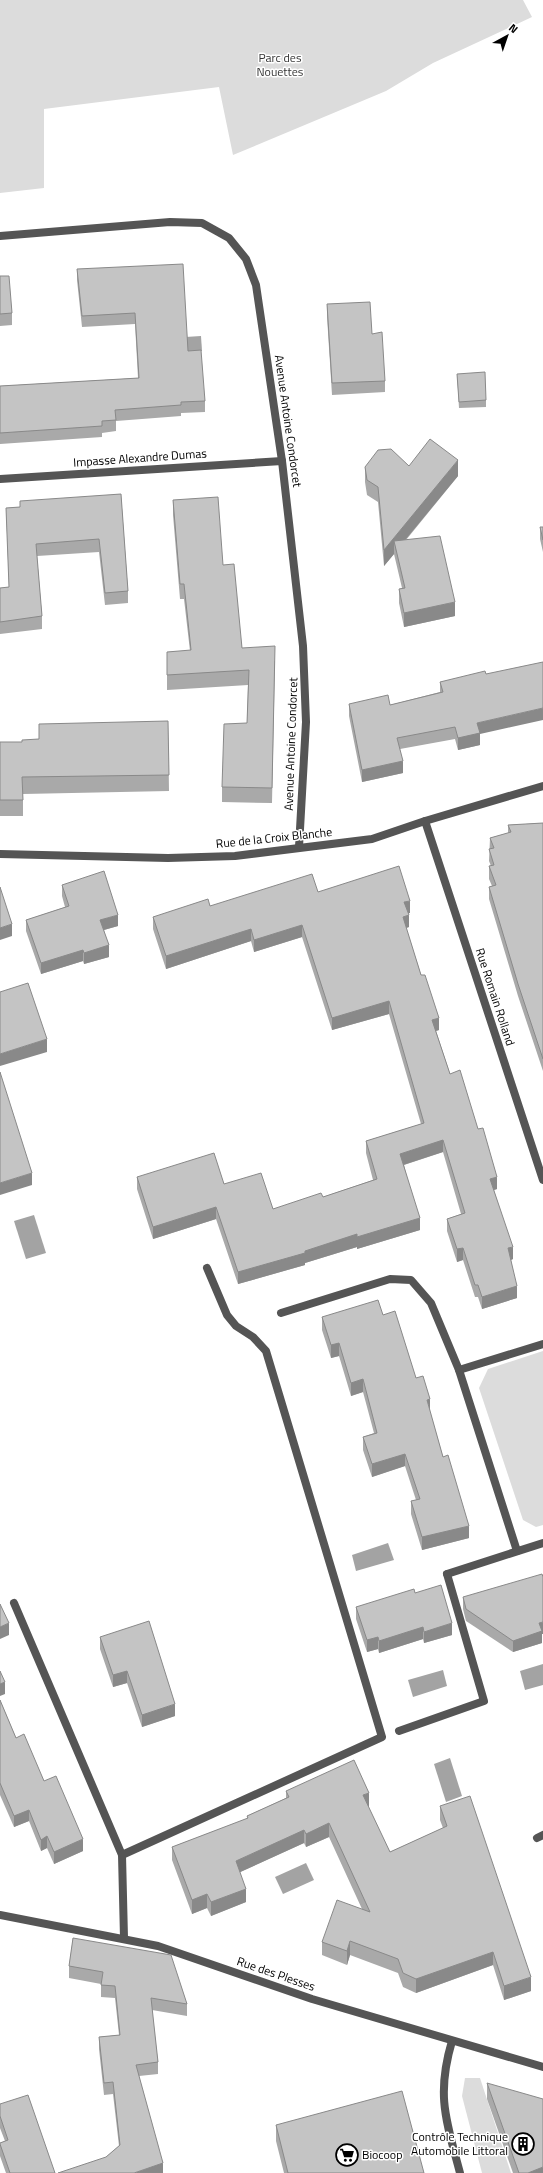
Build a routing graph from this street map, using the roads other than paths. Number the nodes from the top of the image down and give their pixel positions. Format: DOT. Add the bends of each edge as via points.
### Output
graph roads {
  1 [pos="0,236"];
  2 [pos="282,461"];
  3 [pos="0,479"];
  4 [pos="543,786"];
  5 [pos="425,821"];
  6 [pos="299,847"];
  7 [pos="0,854"];
  8 [pos="543,1180"];
  9 [pos="207,1268"];
  10 [pos="281,1313"];
  11 [pos="543,1344"];
  12 [pos="459,1370"];
  13 [pos="543,1543"];
  14 [pos="517,1550"];
  15 [pos="14,1603"];
  16 [pos="400,1732"];
  17 [pos="122,1855"];
  18 [pos="0,1915"];
  19 [pos="124,1938"];
  20 [pos="452,2041"];
  21 [pos="543,2067"];
  22 [pos="460,2173"];
  1 -- 2 [label="street, Avenue Antoine Condorcet" via="170,222 202,223 229,238 246,259 256,285"];
  2 -- 3 [label="street, Impasse Alexandre Dumas"];
  2 -- 6 [label="street, Avenue Antoine Condorcet" via="304,646 306,722"];
  4 -- 5 [label="street, Rue de la Croix Blanche"];
  5 -- 6 [label="street, Rue de la Croix Blanche" via="372,839"];
  5 -- 8 [label="street, Rue Romain Rolland"];
  6 -- 7 [label="street, Rue de la Croix Blanche" via="235,856 168,858"];
  9 -- 17 [label="street" via="227,1315 266,1351 382,1737"];
  10 -- 12 [label="street" via="390,1279 411,1280 431,1303"];
  11 -- 12 [label="street"];
  12 -- 14 [label="street"];
  13 -- 14 [label="street"];
  14 -- 16 [label="street" via="447,1574 484,1701"];
  15 -- 17 [label="street"];
  17 -- 19 [label="street"];
  18 -- 19 [label="street, Rue des Plesses"];
  19 -- 20 [label="street, Rue des Plesses" via="158,1946 312,1999"];
  20 -- 21 [label="street, Rue des Plesses"];
  20 -- 22 [label="street" via="445,2062 444,2113"];
}
